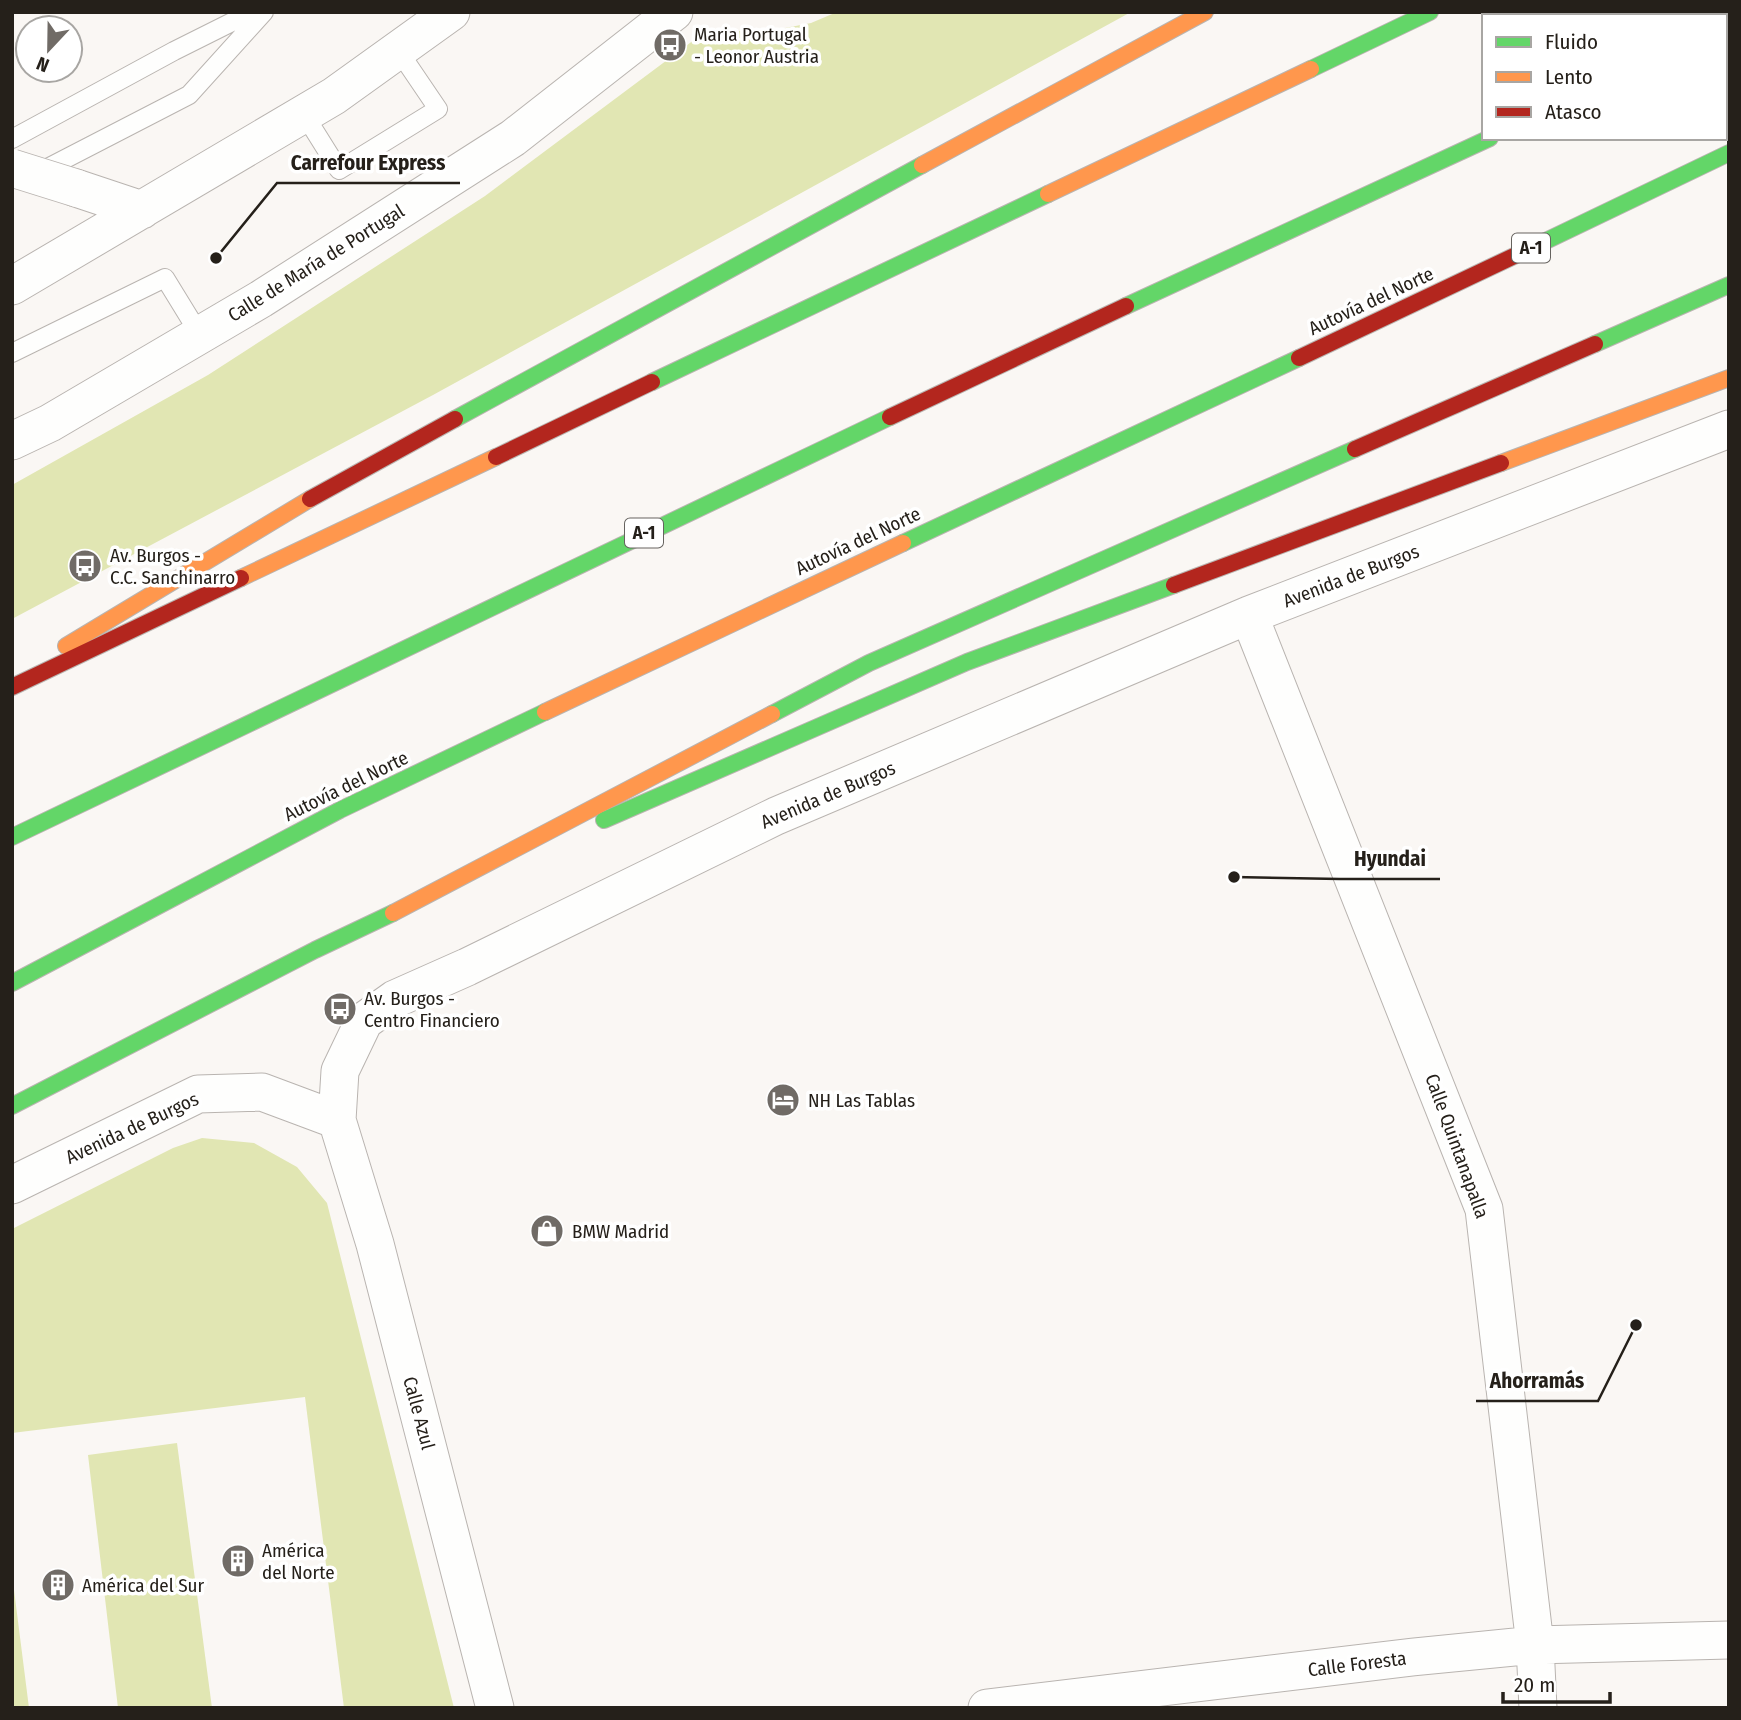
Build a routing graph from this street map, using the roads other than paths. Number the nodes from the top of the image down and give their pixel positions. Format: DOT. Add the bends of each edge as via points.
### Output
graph roads {
  1 [pos="252,12"];
  2 [pos="264,12"];
  3 [pos="451,12"];
  4 [pos="674,12"];
  5 [pos="1205,12"];
  6 [pos="1430,12"];
  7 [pos="398,50"];
  8 [pos="304,114"];
  9 [pos="12,139"];
  10 [pos="1486,140"];
  11 [pos="1729,153"];
  12 [pos="12,168"];
  13 [pos="12,187"];
  14 [pos="142,210"];
  15 [pos="1729,285"];
  16 [pos="12,286"];
  17 [pos="201,335"];
  18 [pos="12,353"];
  19 [pos="1729,378"];
  20 [pos="1729,429"];
  21 [pos="12,441"];
  22 [pos="1249,615"];
  23 [pos="12,679"];
  24 [pos="12,687"];
  25 [pos="12,837"];
  26 [pos="419,901"];
  27 [pos="12,983"];
  28 [pos="12,1106"];
  29 [pos="337,1120"];
  30 [pos="12,1185"];
  31 [pos="1729,1640"];
  32 [pos="1535,1645"];
  33 [pos="495,1708"];
  34 [pos="987,1708"];
  35 [pos="1538,1708"];
  1 -- 9 [label="lane"];
  2 -- 13 [label="lane" via="189,95"];
  3 -- 7 [label="street"];
  4 -- 17 [label="street, Calle de María de Portugal" via="513,138"];
  5 -- 23 [label="main road" via="324,489"];
  6 -- 24 [label="main road"];
  7 -- 8 [label="street"];
  7 -- 8 [label="lane" via="438,108 339,170"];
  8 -- 14 [label="street"];
  10 -- 25 [label="main road, A-1" via="672,520"];
  11 -- 27 [label="main road, Autovía del Norte / A-1" via="340,810"];
  12 -- 14 [label="street, bridge"];
  14 -- 16 [label="street"];
  15 -- 26 [label="main road" via="869,663"];
  17 -- 18 [label="lane" via="164,278"];
  17 -- 21 [label="street, Calle de María de Portugal"];
  19 -- 26 [label="main road" via="967,662"];
  20 -- 22 [label="street, Avenida de Burgos"];
  22 -- 29 [label="street, Avenida de Burgos" via="776,816 395,999 364,1021 340,1071"];
  22 -- 32 [label="street, Calle Quintanapalla" via="1484,1209"];
  26 -- 28 [label="main road"];
  29 -- 30 [label="street, Avenida de Burgos" via="262,1092 198,1094"];
  29 -- 33 [label="street, Calle Azul" via="375,1244"];
  31 -- 32 [label="street, Calle Foresta"];
  32 -- 34 [label="street, Calle Foresta"];
  32 -- 35 [label="street, Calle Quintanapalla"];
}
